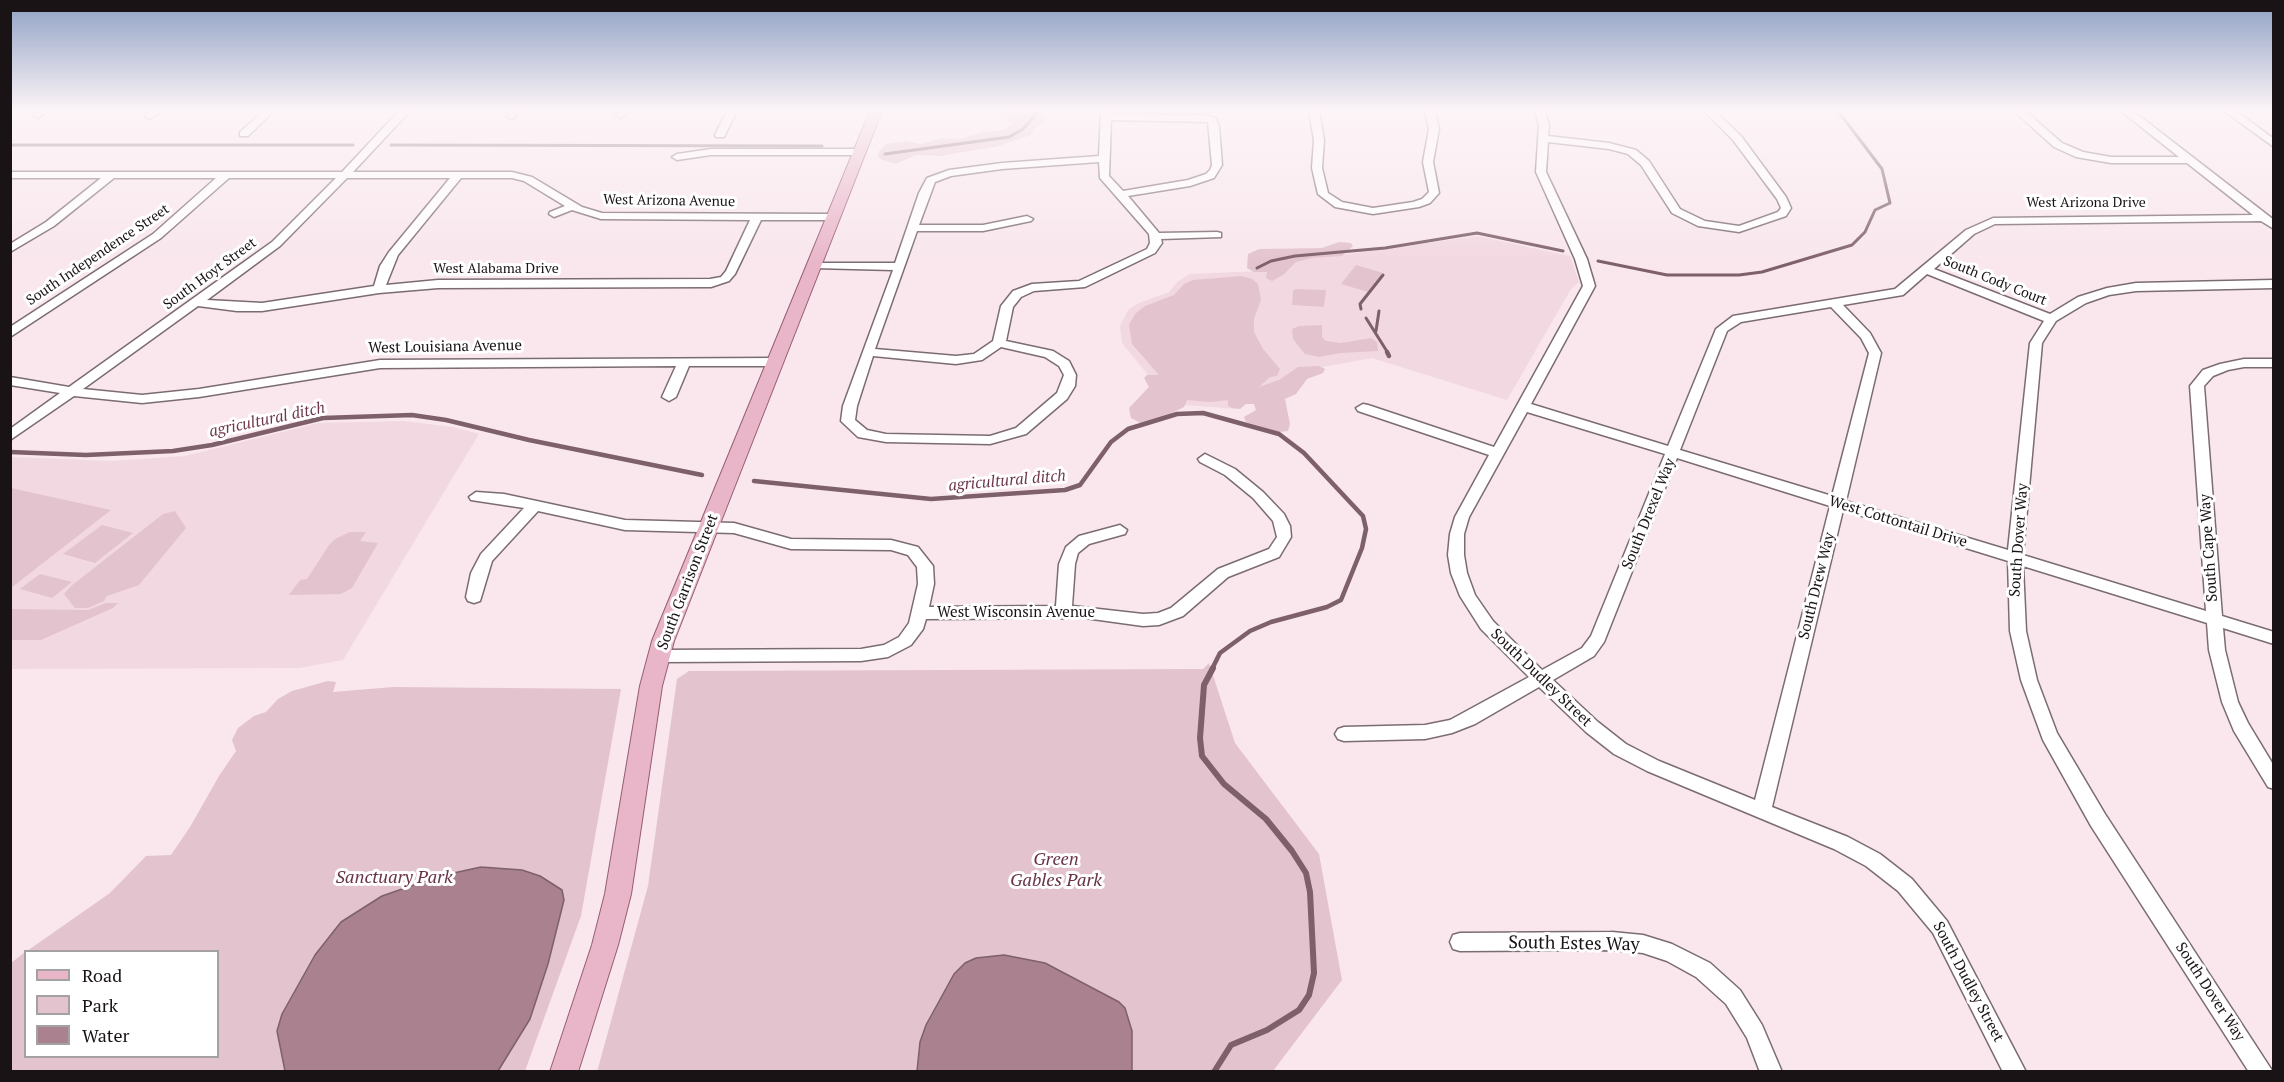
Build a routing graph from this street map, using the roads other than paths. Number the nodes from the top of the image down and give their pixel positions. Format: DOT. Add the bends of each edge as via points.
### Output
graph roads {
  1 [pos="357,161"];
  2 [pos="855,161"];
  3 [pos="1064,161"];
  4 [pos="1103,161"];
  5 [pos="1217,161"];
  6 [pos="1317,161"];
  7 [pos="1429,161"];
  8 [pos="1542,161"];
  9 [pos="1643,161"];
  10 [pos="1754,161"];
  11 [pos="2190,161"];
  12 [pos="10,175"];
  13 [pos="111,175"];
  14 [pos="226,175"];
  15 [pos="344,175"];
  16 [pos="458,175"];
  17 [pos="1119,195"];
  18 [pos="573,206"];
  19 [pos="1018,209"];
  20 [pos="554,214"];
  21 [pos="757,217"];
  22 [pos="833,217"];
  23 [pos="2263,218"];
  24 [pos="1027,219"];
  25 [pos="2274,226"];
  26 [pos="913,228"];
  27 [pos="1035,229"];
  28 [pos="1217,235"];
  29 [pos="1156,236"];
  30 [pos="10,249"];
  31 [pos="816,261"];
  32 [pos="902,262"];
  33 [pos="1927,270"];
  34 [pos="2274,284"];
  35 [pos="379,289"];
  36 [pos="198,302"];
  37 [pos="1835,304"];
  38 [pos="2051,319"];
  39 [pos="10,333"];
  40 [pos="999,343"];
  41 [pos="868,352"];
  42 [pos="684,362"];
  43 [pos="775,362"];
  44 [pos="2274,363"];
  45 [pos="10,381"];
  46 [pos="72,392"];
  47 [pos="669,397"];
  48 [pos="1523,406"];
  49 [pos="1362,408"];
  50 [pos="10,436"];
  51 [pos="1496,452"];
  52 [pos="1674,452"];
  53 [pos="1205,459"];
  54 [pos="476,497"];
  55 [pos="1838,503"];
  56 [pos="535,505"];
  57 [pos="708,527"];
  58 [pos="1120,530"];
  59 [pos="2015,558"];
  60 [pos="474,597"];
  61 [pos="1064,612"];
  62 [pos="921,613"];
  63 [pos="2214,619"];
  64 [pos="2274,638"];
  65 [pos="659,656"];
  66 [pos="1541,679"];
  67 [pos="1344,734"];
  68 [pos="2274,782"];
  69 [pos="1761,810"];
  70 [pos="1460,942"];
  71 [pos="564,1071"];
  72 [pos="1772,1071"];
  73 [pos="2015,1071"];
  74 [pos="2262,1071"];
  1 -- 15 [label="street, South Hoyt Street"];
  2 -- 22 [label="main road, South Garrison Street"];
  3 -- 26 [label="street" via="939,176 927,186"];
  4 -- 17 [label="street" via="1105,178"];
  5 -- 17 [label="street" via="1210,176 1190,183"];
  6 -- 7 [label="street" via="1323,194 1339,205 1373,211 1415,205 1432,196 1435,189"];
  8 -- 48 [label="street, South Dudley Street" via="1541,172 1589,284"];
  9 -- 10 [label="street" via="1681,216 1716,228 1733,229 1782,214 1785,206"];
  11 -- 23 [label="street"];
  12 -- 13 [label="street, West Arizona Avenue"];
  13 -- 14 [label="street, West Arizona Avenue"];
  13 -- 30 [label="street" via="50,224"];
  14 -- 15 [label="street, West Arizona Avenue"];
  14 -- 39 [label="street, South Independence Street" via="143,246"];
  15 -- 16 [label="street, West Arizona Avenue"];
  15 -- 36 [label="street, South Hoyt Street" via="282,239"];
  16 -- 18 [label="street, West Arizona Avenue" via="524,177"];
  16 -- 35 [label="street" via="393,254"];
  17 -- 29 [label="street"];
  18 -- 20 [label="street"];
  18 -- 21 [label="street, West Arizona Avenue" via="610,217"];
  19 -- 24 [label="street"];
  21 -- 22 [label="street, West Arizona Avenue"];
  21 -- 35 [label="street, West Alabama Drive" via="731,272 725,279 711,283 460,284"];
  22 -- 31 [label="main road, South Garrison Street"];
  23 -- 25 [label="street"];
  23 -- 33 [label="street, West Arizona Drive" via="2002,220 1975,228"];
  24 -- 26 [label="street" via="983,228"];
  24 -- 27 [label="street"];
  26 -- 32 [label="street"];
  28 -- 29 [label="street"];
  29 -- 40 [label="street" via="1156,245 1148,253 1088,281 1032,288 1013,296"];
  31 -- 32 [label="street"];
  31 -- 43 [label="main road, South Garrison Street"];
  32 -- 41 [label="street"];
  33 -- 37 [label="street, South Drexel Way" via="1899,292"];
  33 -- 38 [label="street, South Cody Court"];
  34 -- 38 [label="street, South Dover Way" via="2136,287 2082,300"];
  35 -- 36 [label="street, West Alabama Drive" via="262,307"];
  36 -- 46 [label="street, South Hoyt Street"];
  37 -- 52 [label="street, South Drexel Way" via="1737,320 1722,330"];
  37 -- 55 [label="street, South Drew Way" via="1866,336 1875,352"];
  38 -- 59 [label="street, South Dover Way" via="2036,343"];
  40 -- 41 [label="street" via="985,354 965,360"];
  40 -- 41 [label="street" via="1056,357 1066,367 1070,379 1065,393 1033,423 1015,434 990,440 880,438 863,434 848,421"];
  42 -- 43 [label="street, West Louisiana Avenue"];
  42 -- 46 [label="street, West Louisiana Avenue" via="380,364 166,397 121,398"];
  42 -- 47 [label="street"];
  43 -- 57 [label="main road, South Garrison Street"];
  44 -- 63 [label="street, South Cape Way" via="2225,367 2208,373 2197,386"];
  45 -- 46 [label="street, West Louisiana Avenue"];
  46 -- 50 [label="street, South Hoyt Street"];
  48 -- 51 [label="street, South Dudley Street"];
  48 -- 52 [label="street, West Cottontail Drive"];
  49 -- 51 [label="street"];
  51 -- 66 [label="street, South Dudley Street" via="1456,534 1457,563 1468,596 1487,625"];
  52 -- 55 [label="street, West Cottontail Drive"];
  52 -- 66 [label="street, South Drexel Way" via="1599,638 1586,655"];
  53 -- 61 [label="street, West Wisconsin Avenue" via="1239,479 1274,512 1284,531 1279,548 1223,573 1189,604 1169,616 1135,620"];
  54 -- 56 [label="street"];
  55 -- 59 [label="street, West Cottontail Drive"];
  55 -- 69 [label="street, South Drew Way"];
  56 -- 57 [label="street" via="614,524"];
  56 -- 60 [label="street" via="486,558"];
  57 -- 62 [label="street" via="741,529 791,544 882,544 907,548 921,559 926,569"];
  57 -- 65 [label="main road, South Garrison Street"];
  58 -- 61 [label="street" via="1084,540 1071,550"];
  59 -- 63 [label="street, West Cottontail Drive"];
  59 -- 74 [label="street, South Dover Way" via="2018,631 2029,680 2049,735 2098,820"];
  61 -- 62 [label="street, West Wisconsin Avenue"];
  62 -- 65 [label="street, West Wisconsin Avenue" via="905,641 873,654"];
  63 -- 64 [label="street, West Cottontail Drive"];
  63 -- 68 [label="street, South Cape Way" via="2230,702 2254,752"];
  65 -- 71 [label="main road, South Garrison Street" via="618,894"];
  66 -- 67 [label="street, South Drexel Way" via="1452,726 1416,733"];
  66 -- 69 [label="street, South Dudley Street" via="1592,728 1627,753"];
  69 -- 73 [label="street, South Dudley Street" via="1852,849 1911,891 1946,938"];
  70 -- 72 [label="street, South Estes Way" via="1612,941 1643,944 1672,953 1703,970 1733,997 1755,1032"];
}
